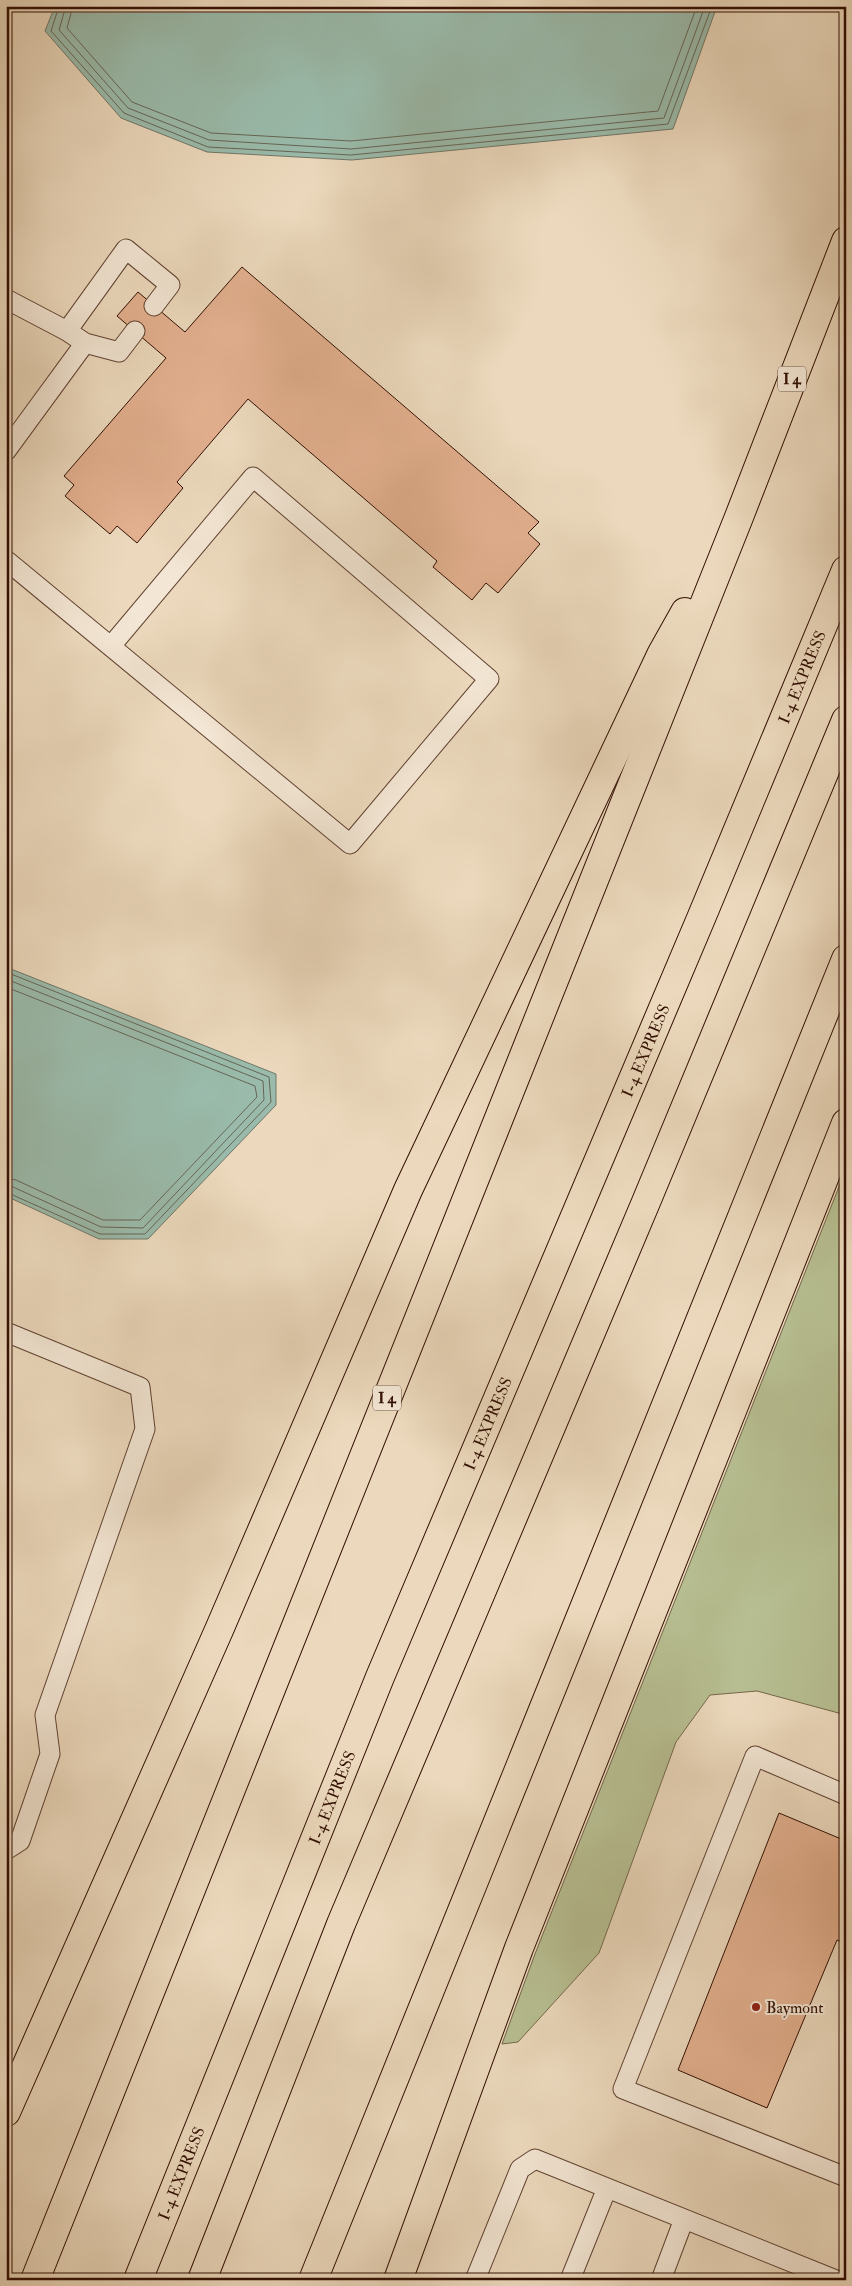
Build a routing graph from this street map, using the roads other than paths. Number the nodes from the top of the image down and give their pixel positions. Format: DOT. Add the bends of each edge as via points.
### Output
graph roads {
  1 [pos="846,240"];
  2 [pos="6,299"];
  3 [pos="154,306"];
  4 [pos="67,331"];
  5 [pos="135,332"];
  6 [pos="86,343"];
  7 [pos="6,451"];
  8 [pos="738,517"];
  9 [pos="6,560"];
  10 [pos="846,570"];
  11 [pos="111,646"];
  12 [pos="846,720"];
  13 [pos="846,959"];
  14 [pos="846,1123"];
  15 [pos="6,1332"];
  16 [pos="846,1795"];
  17 [pos="6,1850"];
  18 [pos="6,2112"];
  19 [pos="846,2176"];
  20 [pos="607,2188"];
  21 [pos="684,2219"];
  22 [pos="35,2280"];
  23 [pos="138,2280"];
  24 [pos="202,2280"];
  25 [pos="313,2280"];
  26 [pos="398,2280"];
  27 [pos="475,2280"];
  28 [pos="570,2280"];
  29 [pos="661,2280"];
  30 [pos="836,2280"];
  1 -- 8 [label="highway, I 4"];
  2 -- 4 [label="lane"];
  3 -- 4 [label="lane" via="170,285 126,249"];
  4 -- 6 [label="lane"];
  5 -- 6 [label="lane" via="119,352"];
  6 -- 7 [label="lane"];
  8 -- 18 [label="highway" via="662,653 408,1190 219,1630"];
  8 -- 22 [label="highway, I 4"];
  9 -- 11 [label="lane"];
  10 -- 23 [label="highway, I-4 EXPRESS" via="380,1677"];
  11 -- 11 [label="lane" via="350,844 489,678 253,477"];
  12 -- 24 [label="highway" via="345,1915"];
  13 -- 25 [label="highway"];
  14 -- 26 [label="highway" via="519,1948"];
  15 -- 17 [label="lane" via="140,1387 145,1429 46,1715 50,1754 20,1841"];
  16 -- 19 [label="lane" via="754,1756 623,2089"];
  20 -- 21 [label="lane"];
  20 -- 27 [label="lane" via="535,2159 520,2168"];
  20 -- 28 [label="lane"];
  21 -- 29 [label="lane"];
  21 -- 30 [label="lane"];
}
